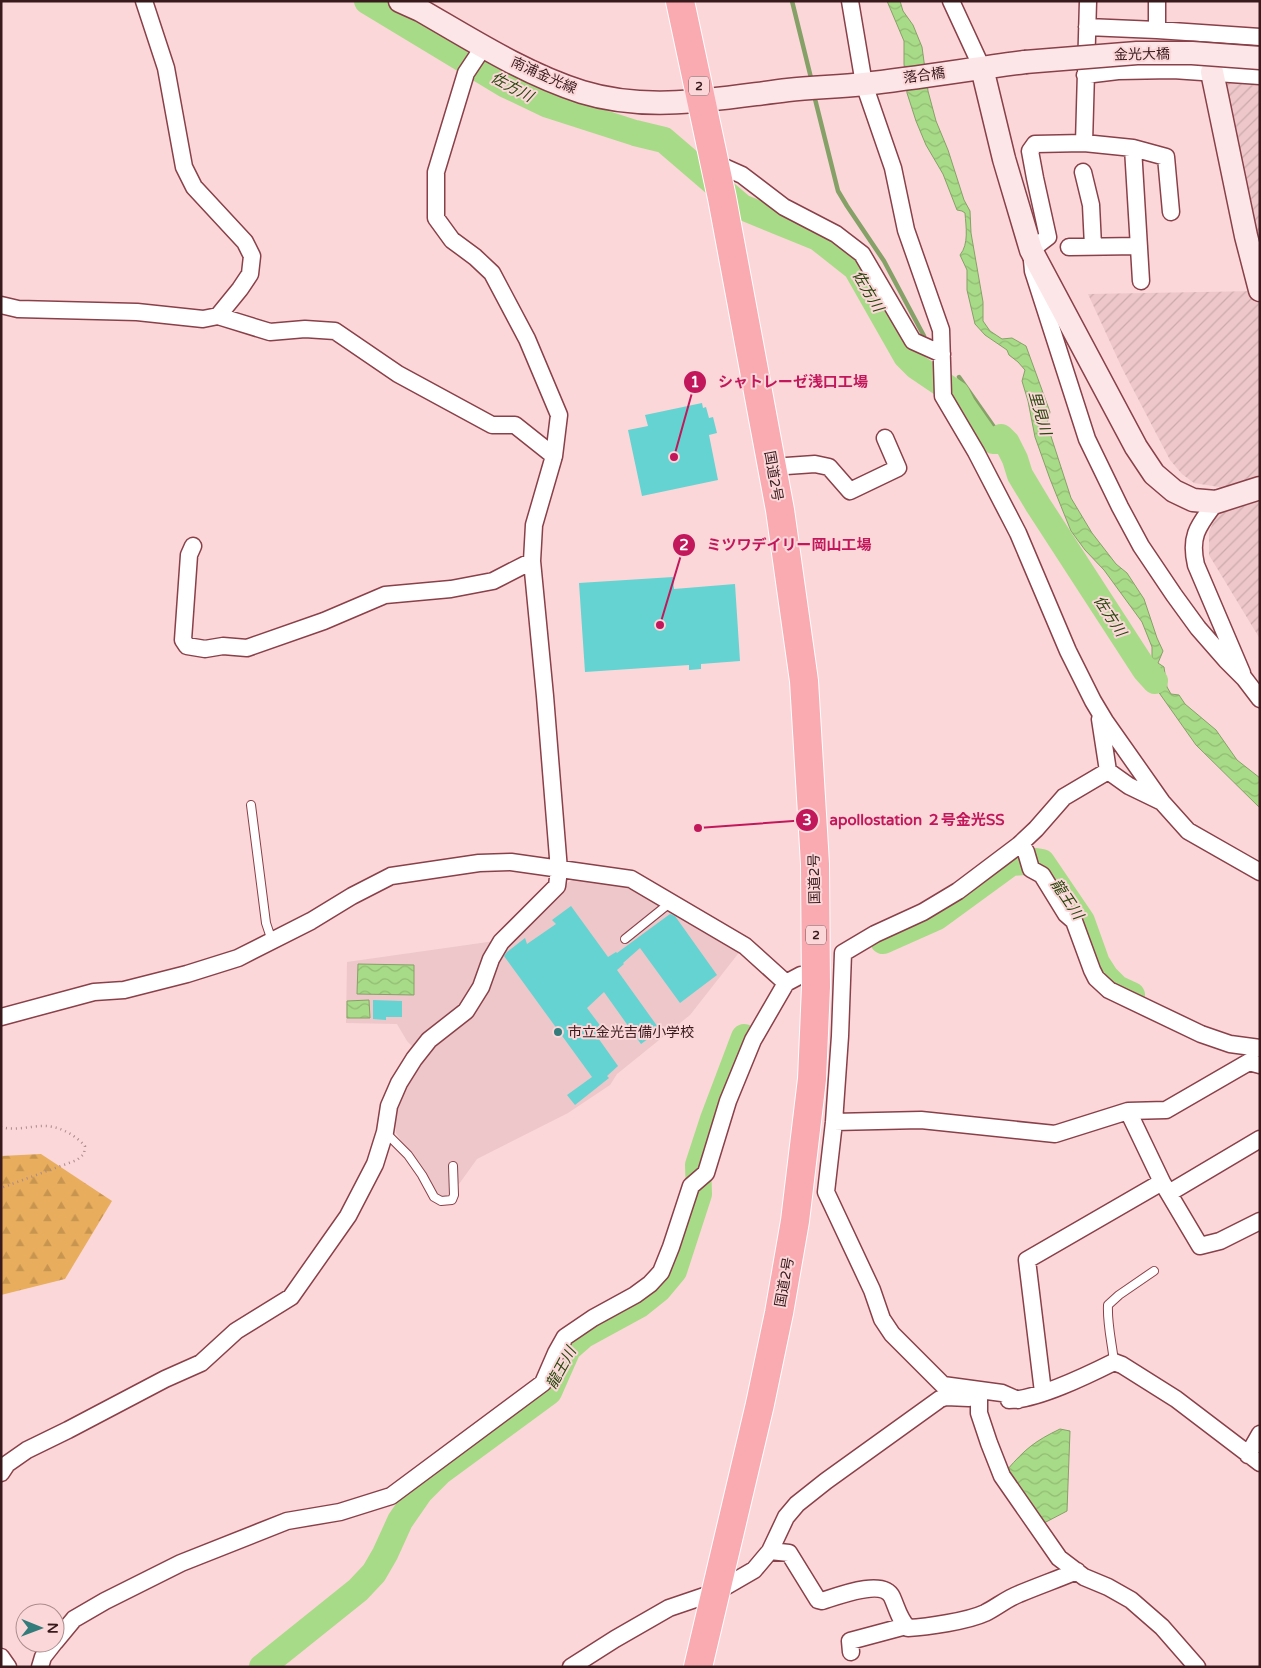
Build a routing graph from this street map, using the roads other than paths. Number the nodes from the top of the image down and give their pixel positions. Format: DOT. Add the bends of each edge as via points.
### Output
graph roads {
  1 [pos="144,1"];
  2 [pos="400,1"];
  3 [pos="680,1"];
  4 [pos="850,1"];
  5 [pos="951,1"];
  6 [pos="1088,1"];
  7 [pos="1157,1"];
  8 [pos="1087,27"];
  9 [pos="1157,30"];
  10 [pos="1203,33"];
  11 [pos="1260,38"];
  12 [pos="1260,58"];
  13 [pos="475,60"];
  14 [pos="974,69"];
  15 [pos="1212,72"];
  16 [pos="1085,75"];
  17 [pos="1260,76"];
  18 [pos="873,82"];
  19 [pos="813,88"];
  20 [pos="702,102"];
  21 [pos="1084,143"];
  22 [pos="1133,148"];
  23 [pos="716,167"];
  24 [pos="1083,172"];
  25 [pos="1171,212"];
  26 [pos="1069,246"];
  27 [pos="1093,246"];
  28 [pos="1139,246"];
  29 [pos="1031,250"];
  30 [pos="1141,281"];
  31 [pos="1260,290"];
  32 [pos="1,305"];
  33 [pos="218,316"];
  34 [pos="942,362"];
  35 [pos="885,438"];
  36 [pos="554,456"];
  37 [pos="772,467"];
  38 [pos="1260,488"];
  39 [pos="1216,502"];
  40 [pos="193,546"];
  41 [pos="532,561"];
  42 [pos="1244,678"];
  43 [pos="1260,699"];
  44 [pos="1099,712"];
  45 [pos="1108,771"];
  46 [pos="1162,802"];
  47 [pos="251,805"];
  48 [pos="1024,847"];
  49 [pos="559,870"];
  50 [pos="1260,872"];
  51 [pos="671,902"];
  52 [pos="625,939"];
  53 [pos="272,941"];
  54 [pos="801,975"];
  55 [pos="786,983"];
  56 [pos="1,1017"];
  57 [pos="1260,1048"];
  58 [pos="1260,1065"];
  59 [pos="1128,1111"];
  60 [pos="834,1122"];
  61 [pos="385,1132"];
  62 [pos="1260,1139"];
  63 [pos="453,1166"];
  64 [pos="1166,1187"];
  65 [pos="1260,1221"];
  66 [pos="1154,1271"];
  67 [pos="1114,1362"];
  68 [pos="1043,1392"];
  69 [pos="979,1399"];
  70 [pos="1018,1400"];
  71 [pos="1260,1434"];
  72 [pos="1254,1459"];
  73 [pos="1,1472"];
  74 [pos="770,1551"];
  75 [pos="1077,1571"];
  76 [pos="716,1592"];
  77 [pos="906,1626"];
  78 [pos="65,1630"];
  79 [pos="852,1652"];
  80 [pos="46,1653"];
  81 [pos="1,1657"];
  82 [pos="8,1667"];
  83 [pos="40,1667"];
  84 [pos="571,1667"];
  85 [pos="698,1667"];
  86 [pos="1197,1667"];
  1 -- 33 [label="street" via="166,68 184,167 194,187 245,242 252,256 250,274"];
  2 -- 13 [label="street, 南浦金光線" via="420,10"];
  3 -- 20 [label="highway, 国道2号 / 2"];
  4 -- 18 [label="street"];
  5 -- 14 [label="street"];
  6 -- 8 [label="street"];
  7 -- 9 [label="street"];
  8 -- 9 [label="street"];
  8 -- 16 [label="street"];
  9 -- 10 [label="street"];
  10 -- 11 [label="street"];
  10 -- 15 [label="street"];
  12 -- 14 [label="street, 金光大橋, bridge" via="1137,53"];
  13 -- 20 [label="street, 南浦金光線" via="616,100"];
  13 -- 36 [label="street" via="436,172 436,218 452,240 492,273 527,339 559,415"];
  14 -- 18 [label="street, 落合橋"];
  14 -- 29 [label="street"];
  15 -- 16 [label="street" via="1118,71"];
  15 -- 17 [label="street"];
  15 -- 31 [label="street"];
  16 -- 21 [label="street"];
  18 -- 19 [label="street, 落合橋"];
  18 -- 34 [label="street" via="906,230 941,330"];
  19 -- 20 [label="street, 南浦金光線"];
  20 -- 23 [label="highway, 国道2号 / 2"];
  21 -- 22 [label="street"];
  21 -- 29 [label="street" via="1035,144 1030,150 1048,237"];
  22 -- 25 [label="street" via="1166,157"];
  22 -- 28 [label="street"];
  23 -- 34 [label="street" via="742,175 784,207 836,234 862,254 913,341"];
  23 -- 37 [label="highway, 国道2号 / 2"];
  24 -- 27 [label="street" via="1091,205"];
  26 -- 27 [label="street"];
  27 -- 28 [label="street"];
  28 -- 30 [label="street"];
  29 -- 39 [label="street" via="1136,447 1154,474 1174,491 1193,500"];
  29 -- 42 [label="street" via="1033,271 1087,439 1120,507 1174,595 1198,628"];
  32 -- 33 [label="street" via="18,309 137,312 203,319"];
  33 -- 36 [label="street" via="270,332 335,331 398,374 492,426 515,425"];
  34 -- 44 [label="street" via="943,396 1018,532 1068,651"];
  35 -- 37 [label="street" via="898,468 850,491 830,467 815,464"];
  36 -- 41 [label="street" via="534,525"];
  37 -- 76 [label="highway, 国道2号 / 2" via="804,691 815,864 816,987 812,1079 795,1221 779,1313"];
  38 -- 39 [label="street"];
  39 -- 42 [label="street" via="1194,537 1193,551"];
  40 -- 41 [label="street" via="189,555 183,640 187,646 205,649 224,646 247,648 385,595 451,590 493,581"];
  41 -- 49 [label="street"];
  42 -- 43 [label="street"];
  44 -- 45 [label="street"];
  44 -- 46 [label="street"];
  45 -- 46 [label="street" via="1129,786"];
  45 -- 48 [label="street" via="1064,797"];
  46 -- 50 [label="street" via="1188,831"];
  47 -- 53 [label="lane" via="266,923"];
  48 -- 57 [label="street" via="1031,869 1042,875 1066,914 1074,921 1096,978 1109,990 1201,1034 1230,1044"];
  48 -- 60 [label="street" via="923,912 843,953"];
  49 -- 51 [label="street" via="631,879"];
  49 -- 53 [label="street" via="510,862 391,876"];
  49 -- 61 [label="street" via="557,886 501,942 466,1010 429,1040 414,1059 389,1106"];
  51 -- 52 [label="lane"];
  51 -- 55 [label="street" via="746,946"];
  53 -- 56 [label="street" via="238,958 187,974 124,990 94,992"];
  54 -- 55 [label="street"];
  55 -- 78 [label="street" via="753,1040 728,1101 706,1173 691,1186 661,1272 635,1295 565,1336 543,1383 391,1496 340,1512 287,1521 181,1563 104,1601 74,1619"];
  58 -- 59 [label="street" via="1250,1062 1166,1110"];
  59 -- 60 [label="street" via="1055,1134 921,1120"];
  59 -- 64 [label="street"];
  60 -- 70 [label="street" via="826,1192 872,1290 882,1319 892,1334 943,1385 1002,1393"];
  61 -- 63 [label="lane" via="408,1155 434,1197 441,1201 452,1200 454,1195"];
  61 -- 73 [label="street" via="375,1164 348,1216 291,1297 236,1331 201,1363 27,1450"];
  62 -- 64 [label="street"];
  64 -- 65 [label="street" via="1200,1246 1220,1241"];
  64 -- 68 [label="street" via="1027,1260"];
  66 -- 67 [label="lane" via="1108,1305"];
  67 -- 68 [label="street"];
  67 -- 72 [label="street" via="1176,1399"];
  68 -- 70 [label="street"];
  69 -- 70 [label="street"];
  69 -- 74 [label="street" via="946,1397 929,1406 798,1504 786,1517"];
  69 -- 75 [label="street" via="979,1413 1002,1476 1059,1558"];
  71 -- 72 [label="street"];
  74 -- 76 [label="street" via="754,1570"];
  74 -- 77 [label="street" via="789,1553 818,1600 865,1589 886,1590"];
  75 -- 77 [label="street" via="1006,1599 975,1617 923,1628"];
  75 -- 86 [label="street" via="1130,1600 1162,1627"];
  76 -- 84 [label="street" via="669,1608"];
  76 -- 85 [label="highway, 国道2号 / 2"];
  77 -- 79 [label="street" via="850,1641"];
  80 -- 83 [label="street"];
  81 -- 82 [label="street"];
}
